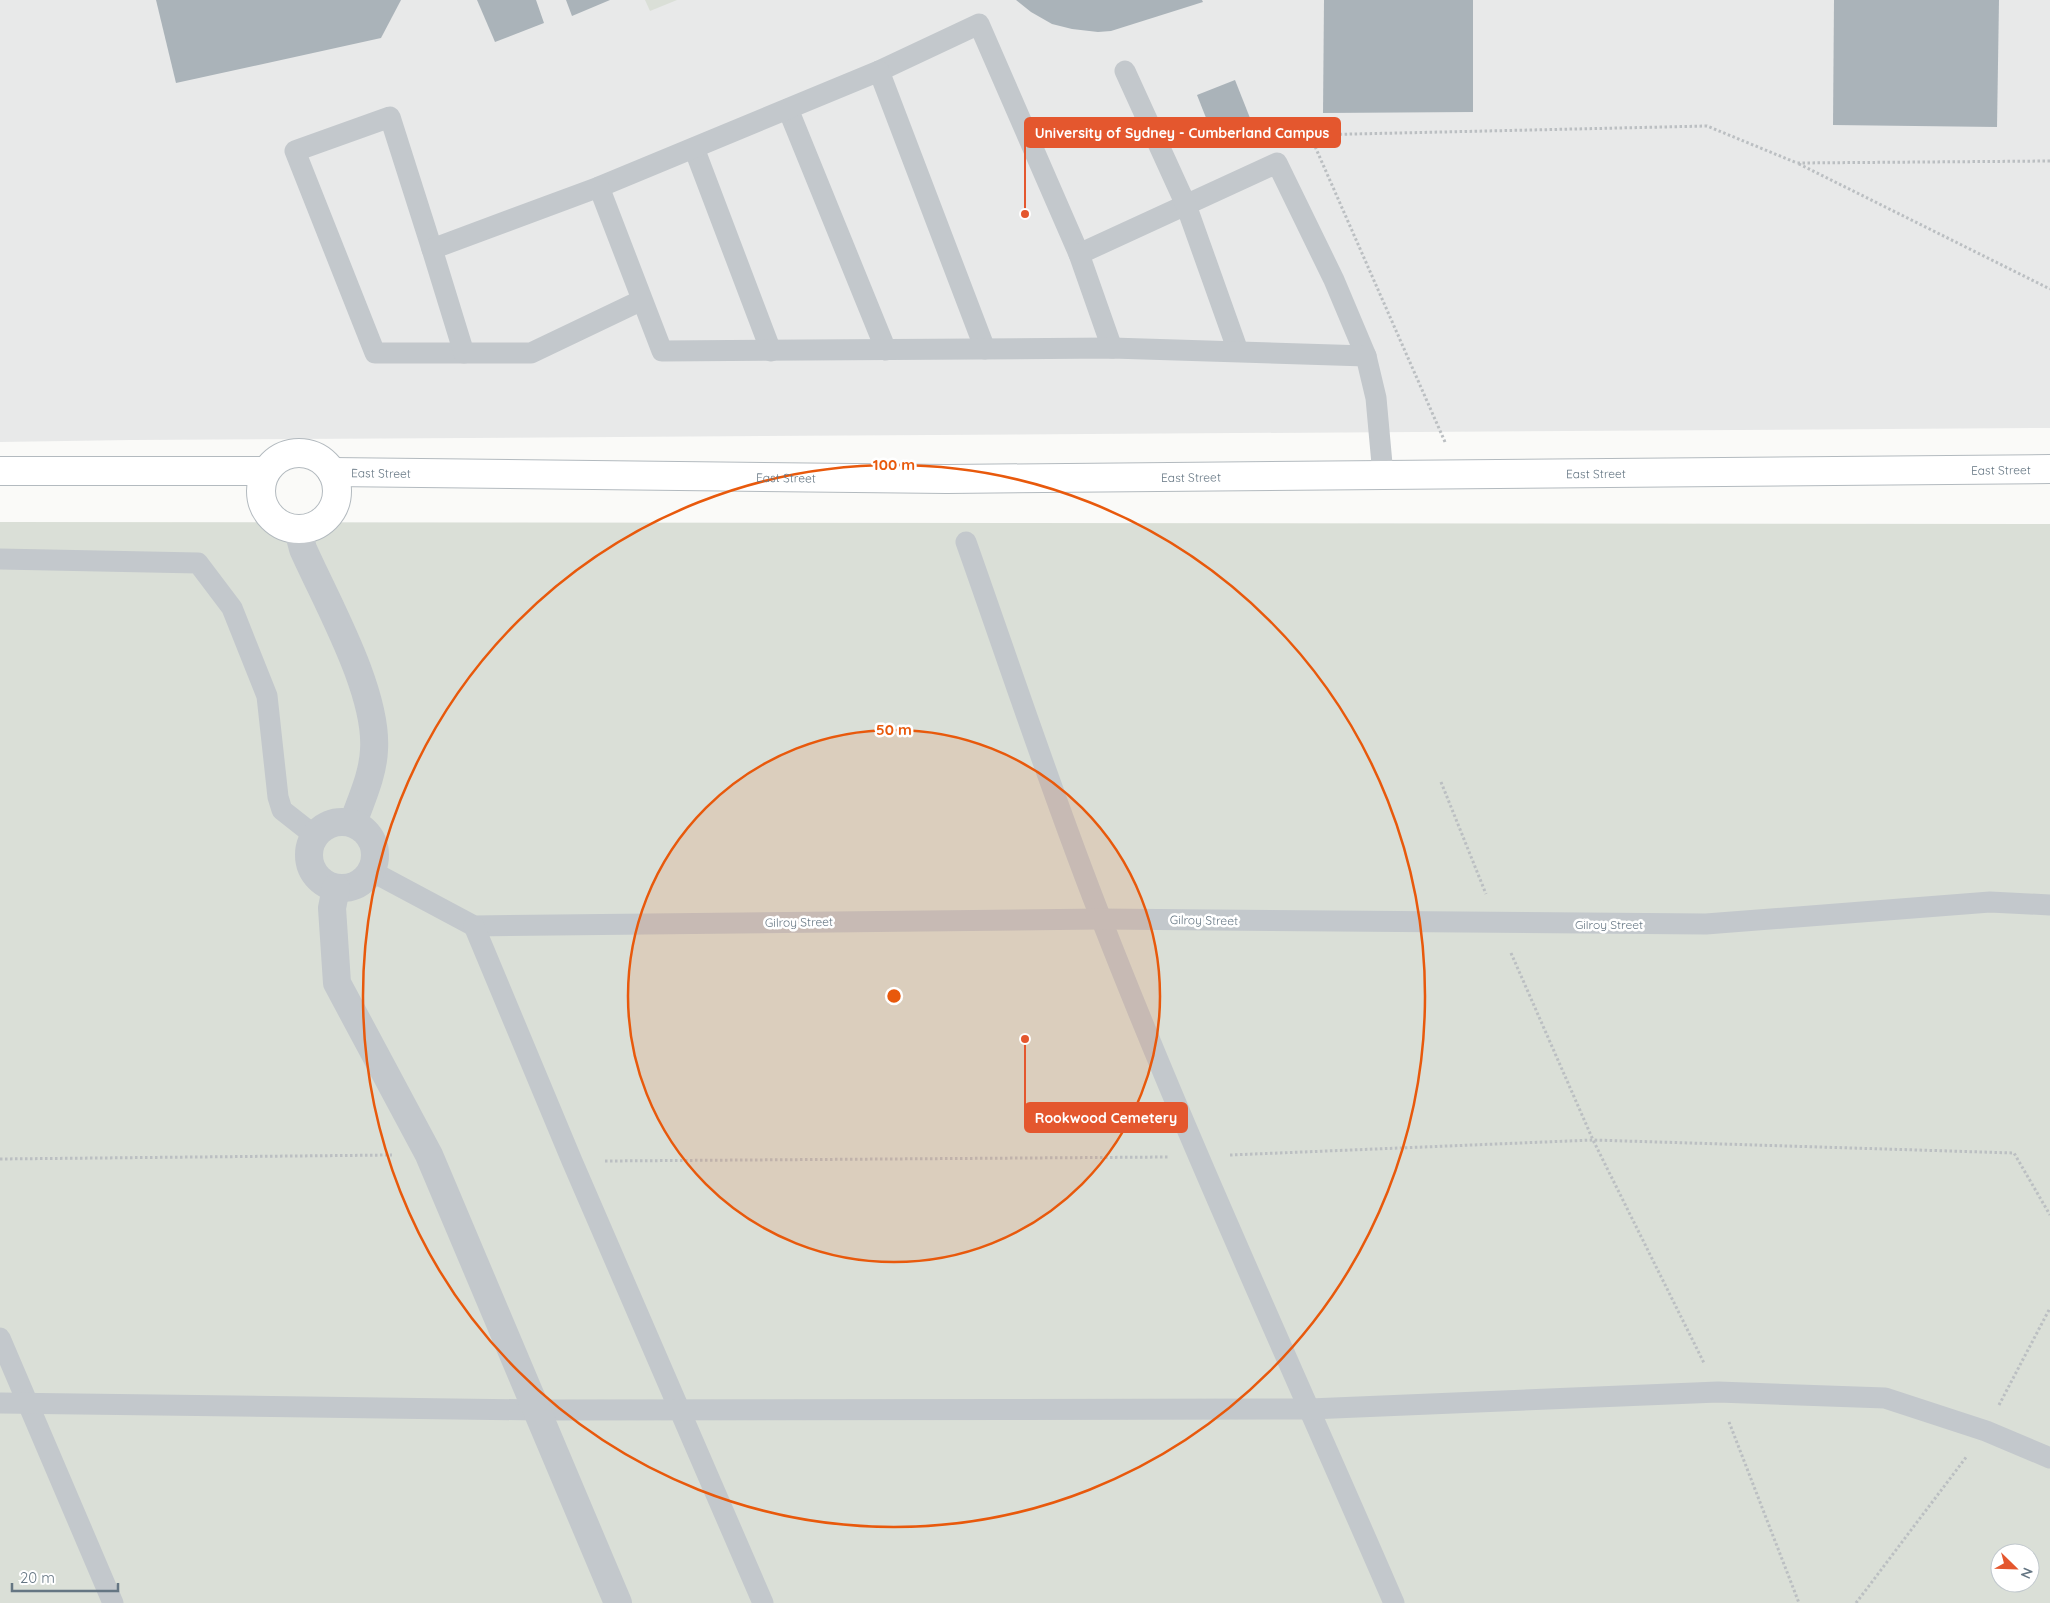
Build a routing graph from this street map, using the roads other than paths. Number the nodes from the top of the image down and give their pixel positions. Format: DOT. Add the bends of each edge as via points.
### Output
graph roads {
  1 [pos="879,71"];
  2 [pos="1125,71"];
  3 [pos="788,109"];
  4 [pos="694,148"];
  5 [pos="599,187"];
  6 [pos="1186,205"];
  7 [pos="432,249"];
  8 [pos="1079,254"];
  9 [pos="642,300"];
  10 [pos="1112,348"];
  11 [pos="985,349"];
  12 [pos="886,350"];
  13 [pos="771,351"];
  14 [pos="1238,351"];
  15 [pos="464,353"];
  16 [pos="1366,356"];
  17 [pos="2050,469"];
  18 [pos="0,471"];
  19 [pos="266,471"];
  20 [pos="332,472"];
  21 [pos="1383,476"];
  22 [pos="298,530"];
  23 [pos="966,542"];
  24 [pos="0,559"];
  25 [pos="353,823"];
  26 [pos="315,836"];
  27 [pos="371,871"];
  28 [pos="336,888"];
  29 [pos="2050,905"];
  30 [pos="1101,920"];
  31 [pos="474,926"];
  32 [pos="0,1338"];
  33 [pos="0,1403"];
  34 [pos="28,1404"];
  35 [pos="1310,1409"];
  36 [pos="537,1410"];
  37 [pos="680,1410"];
  38 [pos="2050,1458"];
  39 [pos="113,1603"];
  40 [pos="618,1603"];
  41 [pos="763,1603"];
  42 [pos="1394,1603"];
  1 -- 3 [label="lane"];
  1 -- 8 [label="lane" via="979,24"];
  1 -- 11 [label="lane"];
  2 -- 6 [label="lane"];
  3 -- 4 [label="lane"];
  3 -- 12 [label="lane"];
  4 -- 5 [label="lane"];
  4 -- 13 [label="lane"];
  5 -- 7 [label="lane"];
  5 -- 9 [label="lane"];
  6 -- 8 [label="lane"];
  6 -- 14 [label="lane"];
  6 -- 16 [label="lane" via="1277,163 1334,280"];
  7 -- 15 [label="lane"];
  7 -- 15 [label="lane" via="390,118 295,151 375,353"];
  8 -- 10 [label="lane"];
  9 -- 13 [label="lane" via="662,351"];
  9 -- 15 [label="lane" via="531,353"];
  10 -- 11 [label="lane"];
  10 -- 14 [label="lane"];
  11 -- 12 [label="lane"];
  12 -- 13 [label="lane"];
  14 -- 16 [label="lane"];
  16 -- 21 [label="lane" via="1376,398"];
  17 -- 21 [label="main road, East Street"];
  18 -- 19 [label="main road"];
  19 -- 20 [label="main road" via="286,455 299,453 323,462"];
  19 -- 22 [label="main road" via="260,493 268,515 287,528"];
  20 -- 21 [label="main road, East Street" via="947,479"];
  20 -- 22 [label="main road" via="337,494 328,515 320,523"];
  22 -- 25 [label="street" via="303,549 354,661 373,719 372,766"];
  23 -- 30 [label="lane"];
  24 -- 26 [label="lane" via="198,562 232,608 267,696 282,810"];
  25 -- 26 [label="street" via="331,823"];
  25 -- 27 [label="street" via="368,834 373,843"];
  26 -- 28 [label="street" via="309,857 312,867 325,884"];
  27 -- 28 [label="street" via="356,885"];
  27 -- 31 [label="lane, Gilroy Street"];
  28 -- 36 [label="street" via="332,908 337,983 429,1155"];
  29 -- 30 [label="lane, Gilroy Street" via="1990,902 1706,924"];
  30 -- 31 [label="lane, Gilroy Street"];
  30 -- 35 [label="lane" via="1197,1157"];
  31 -- 37 [label="lane"];
  32 -- 34 [label="lane"];
  33 -- 34 [label="lane"];
  34 -- 36 [label="lane"];
  34 -- 39 [label="lane"];
  35 -- 37 [label="lane"];
  35 -- 38 [label="lane" via="1718,1392 1885,1398 1986,1431"];
  35 -- 42 [label="lane"];
  36 -- 37 [label="lane"];
  36 -- 40 [label="street"];
  37 -- 41 [label="lane"];
}
